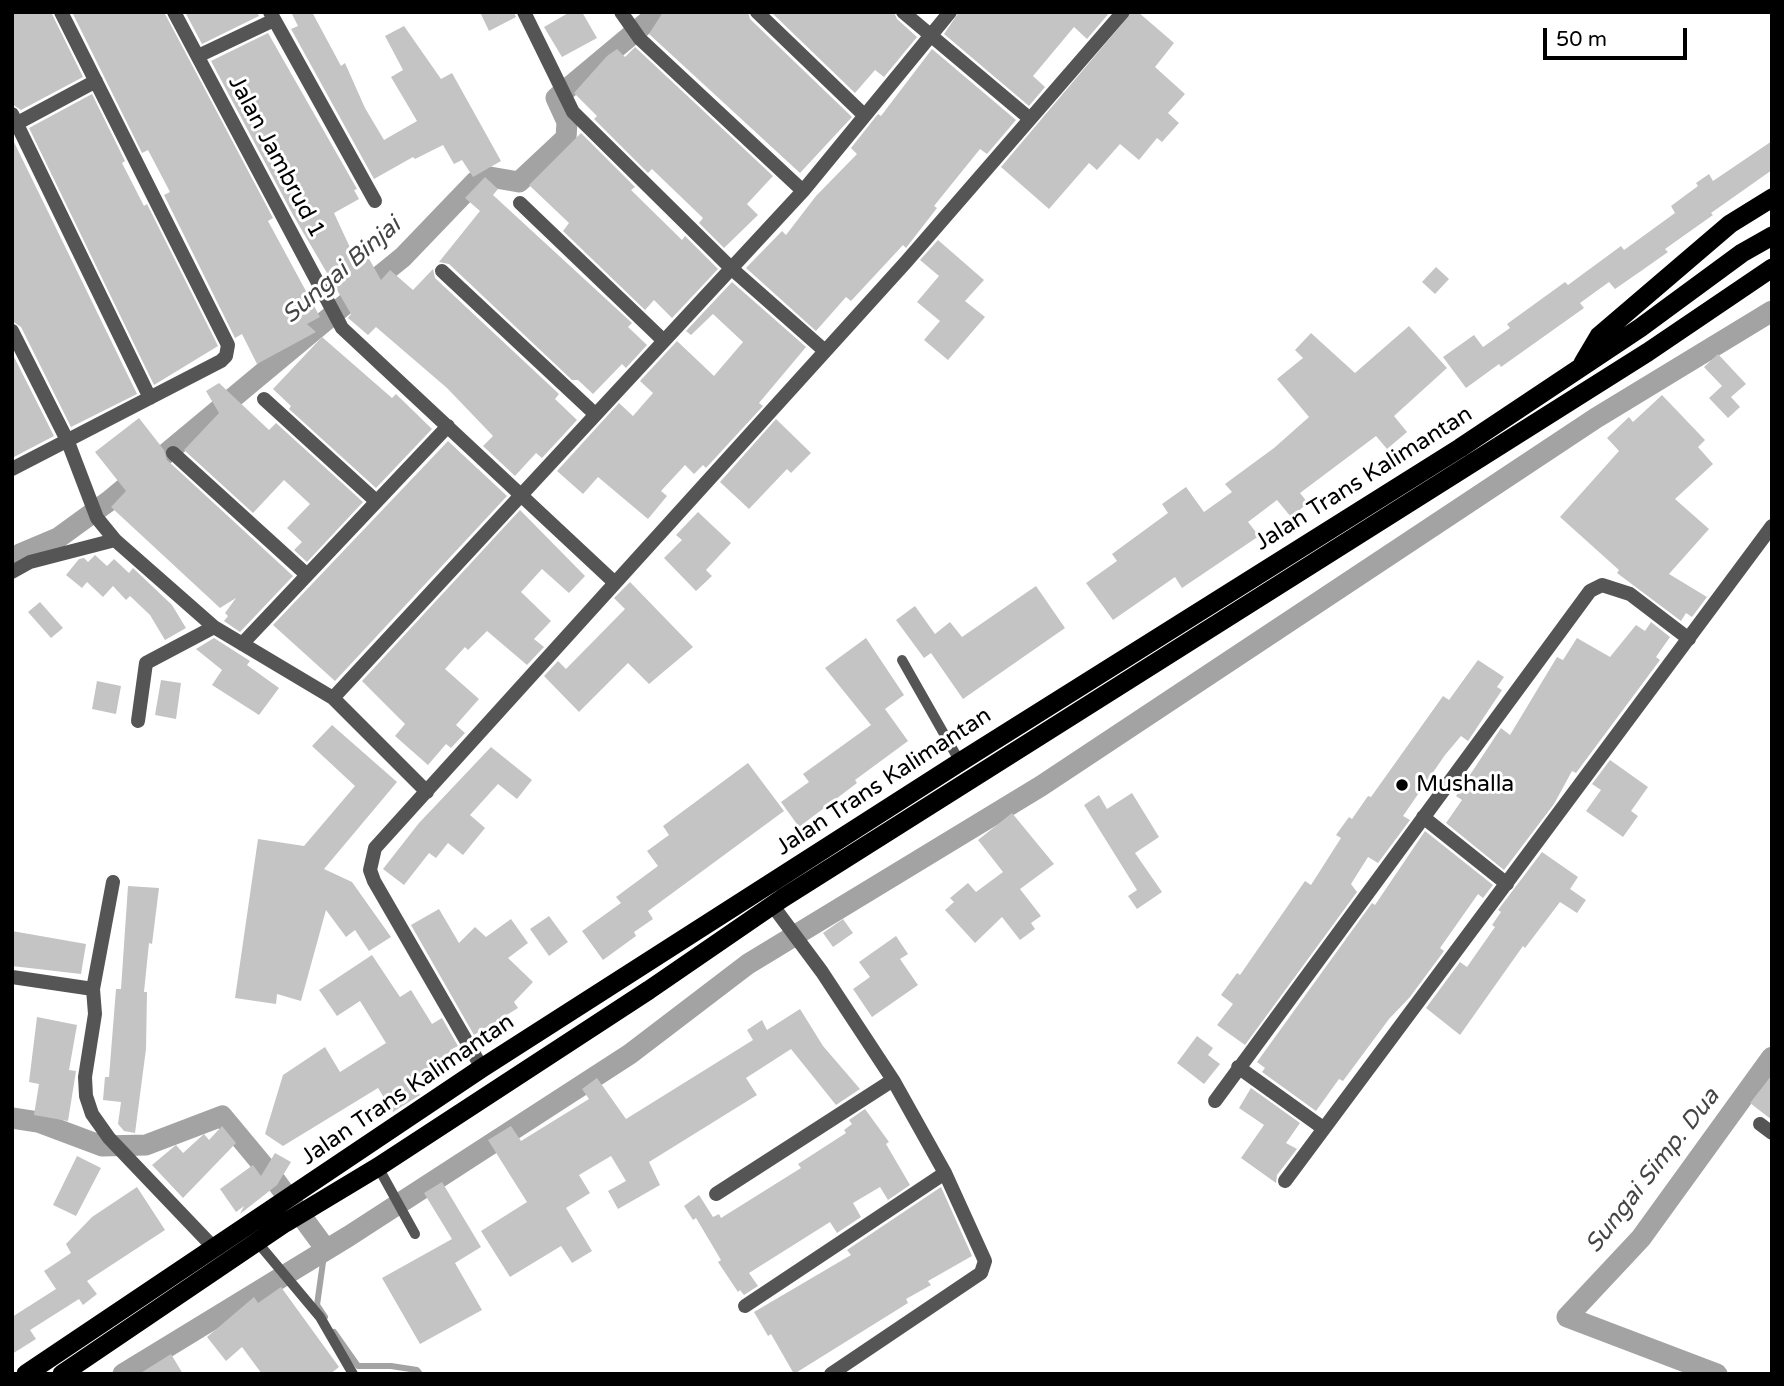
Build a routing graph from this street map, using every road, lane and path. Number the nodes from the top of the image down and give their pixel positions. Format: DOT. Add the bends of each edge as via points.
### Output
graph roads {
  1 [pos="61,12"];
  2 [pos="174,12"];
  3 [pos="524,12"];
  4 [pos="757,12"];
  5 [pos="902,12"];
  6 [pos="950,12"];
  7 [pos="1123,12"];
  8 [pos="272,16"];
  9 [pos="624,17"];
  10 [pos="929,37"];
  11 [pos="198,56"];
  12 [pos="96,82"];
  13 [pos="864,115"];
  14 [pos="1029,118"];
  15 [pos="14,121"];
  16 [pos="803,191"];
  17 [pos="1772,198"];
  18 [pos="374,201"];
  19 [pos="520,203"];
  20 [pos="1772,236"];
  21 [pos="1772,268"];
  22 [pos="732,269"];
  23 [pos="442,271"];
  24 [pos="12,331"];
  25 [pos="664,341"];
  26 [pos="825,351"];
  27 [pos="1578,370"];
  28 [pos="150,398"];
  29 [pos="264,399"];
  30 [pos="595,414"];
  31 [pos="448,426"];
  32 [pos="68,442"];
  33 [pos="173,453"];
  34 [pos="12,469"];
  35 [pos="520,495"];
  36 [pos="376,501"];
  37 [pos="1772,526"];
  38 [pos="115,540"];
  39 [pos="13,571"];
  40 [pos="306,574"];
  41 [pos="615,583"];
  42 [pos="214,626"];
  43 [pos="1689,639"];
  44 [pos="242,644"];
  45 [pos="902,660"];
  46 [pos="333,698"];
  47 [pos="138,721"];
  48 [pos="960,762"];
  49 [pos="427,792"];
  50 [pos="1423,817"];
  51 [pos="113,882"];
  52 [pos="1507,884"];
  53 [pos="776,910"];
  54 [pos="12,977"];
  55 [pos="93,989"];
  56 [pos="482,1068"];
  57 [pos="1238,1068"];
  58 [pos="893,1080"];
  59 [pos="1215,1101"];
  60 [pos="1323,1128"];
  61 [pos="382,1172"];
  62 [pos="945,1173"];
  63 [pos="1285,1181"];
  64 [pos="716,1194"];
  65 [pos="280,1216"];
  66 [pos="415,1234"];
  67 [pos="258,1243"];
  68 [pos="215,1249"];
  69 [pos="746,1306"];
  70 [pos="26,1374"];
  71 [pos="62,1374"];
  72 [pos="353,1374"];
  73 [pos="831,1374"];
  1 -- 12 [label="street"];
  2 -- 11 [label="street, Jalan Jambrud 1"];
  3 -- 22 [label="street" via="573,112"];
  4 -- 13 [label="street"];
  5 -- 10 [label="street"];
  6 -- 10 [label="street"];
  7 -- 14 [label="street"];
  8 -- 11 [label="street"];
  8 -- 18 [label="street"];
  9 -- 16 [label="street" via="640,39"];
  10 -- 13 [label="street"];
  10 -- 14 [label="street"];
  11 -- 31 [label="street, Jalan Jambrud 1" via="342,328"];
  12 -- 15 [label="street"];
  12 -- 28 [label="street" via="228,345 220,361"];
  13 -- 16 [label="street"];
  14 -- 26 [label="street"];
  15 -- 28 [label="street"];
  16 -- 22 [label="street"];
  17 -- 27 [label="highway" via="1731,224 1599,336"];
  19 -- 25 [label="street"];
  20 -- 27 [label="highway, Jalan Trans Kalimantan"];
  21 -- 53 [label="highway, Jalan Trans Kalimantan"];
  22 -- 25 [label="street"];
  22 -- 26 [label="street"];
  23 -- 30 [label="street"];
  24 -- 32 [label="street"];
  25 -- 30 [label="street"];
  26 -- 41 [label="street"];
  27 -- 48 [label="highway, Jalan Trans Kalimantan"];
  28 -- 32 [label="street"];
  29 -- 36 [label="street"];
  30 -- 35 [label="street"];
  31 -- 35 [label="street, Jalan Jambrud 1"];
  31 -- 36 [label="street"];
  32 -- 34 [label="street"];
  32 -- 38 [label="street" via="97,518"];
  33 -- 40 [label="street"];
  35 -- 41 [label="street, Jalan Jambrud 1"];
  35 -- 46 [label="street"];
  36 -- 40 [label="street"];
  37 -- 43 [label="street"];
  38 -- 39 [label="street" via="30,562"];
  38 -- 42 [label="street"];
  40 -- 44 [label="street"];
  41 -- 49 [label="street"];
  42 -- 44 [label="street"];
  42 -- 47 [label="street" via="146,663"];
  43 -- 50 [label="street" via="1630,594 1602,586 1590,591"];
  43 -- 52 [label="street"];
  44 -- 46 [label="street"];
  45 -- 48 [label="lane"];
  46 -- 49 [label="street"];
  48 -- 56 [label="highway, Jalan Trans Kalimantan"];
  49 -- 56 [label="street" via="375,848 370,870"];
  50 -- 52 [label="street"];
  50 -- 57 [label="street"];
  51 -- 55 [label="street"];
  52 -- 60 [label="street"];
  53 -- 58 [label="street"];
  53 -- 61 [label="highway, Jalan Trans Kalimantan"];
  54 -- 55 [label="street"];
  55 -- 68 [label="street" via="95,1014 85,1077 92,1114 109,1138"];
  56 -- 65 [label="highway, Jalan Trans Kalimantan" via="314,1182"];
  57 -- 59 [label="street"];
  57 -- 60 [label="street"];
  58 -- 62 [label="street"];
  58 -- 64 [label="street"];
  60 -- 63 [label="street"];
  61 -- 65 [label="highway, Jalan Trans Kalimantan"];
  61 -- 66 [label="lane"];
  62 -- 69 [label="street"];
  62 -- 73 [label="street" via="985,1261 981,1273"];
  65 -- 67 [label="highway, Jalan Trans Kalimantan"];
  65 -- 68 [label="highway, Jalan Trans Kalimantan"];
  67 -- 71 [label="highway, Jalan Trans Kalimantan"];
  67 -- 72 [label="lane" via="320,1317"];
  68 -- 70 [label="highway, Jalan Trans Kalimantan"];
}
